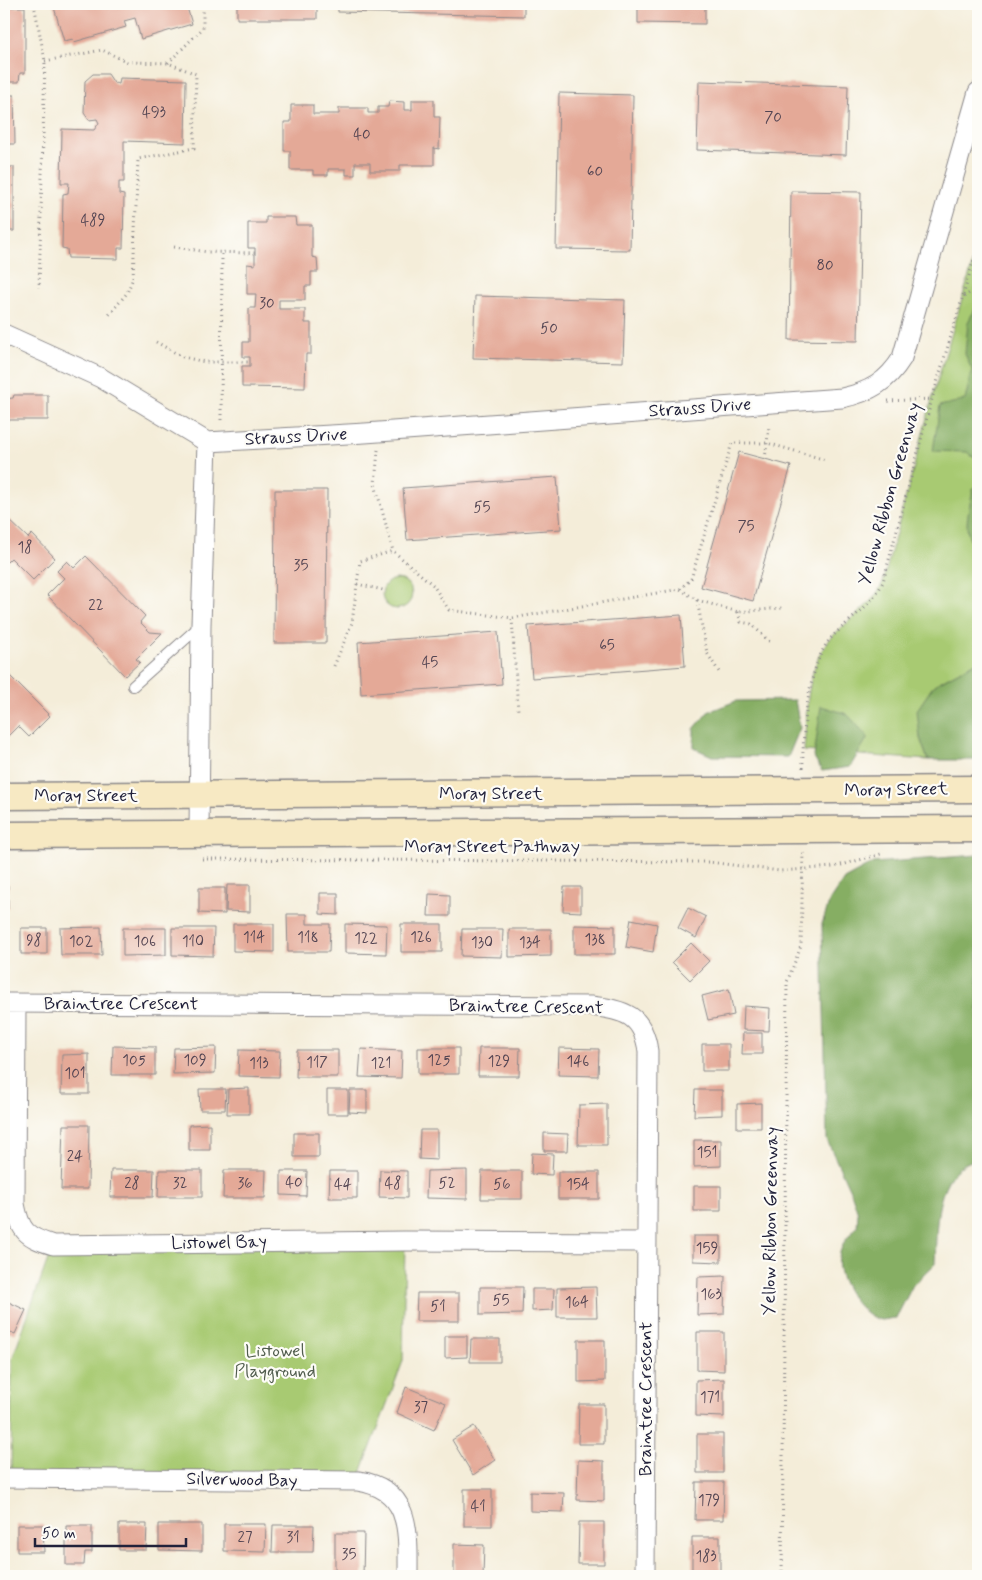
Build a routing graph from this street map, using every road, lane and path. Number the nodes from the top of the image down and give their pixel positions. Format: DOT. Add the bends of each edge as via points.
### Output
graph roads {
  1 [pos="34,4"];
  2 [pos="203,4"];
  3 [pos="45,61"];
  4 [pos="168,63"];
  5 [pos="978,92"];
  6 [pos="978,246"];
  7 [pos="174,247"];
  8 [pos="222,252"];
  9 [pos="255,253"];
  10 [pos="978,287"];
  11 [pos="38,288"];
  12 [pos="964,297"];
  13 [pos="109,315"];
  14 [pos="4,334"];
  15 [pos="156,342"];
  16 [pos="222,362"];
  17 [pos="250,362"];
  18 [pos="877,386"];
  19 [pos="932,399"];
  20 [pos="221,420"];
  21 [pos="769,428"];
  22 [pos="380,432"];
  23 [pos="206,442"];
  24 [pos="767,443"];
  25 [pos="765,459"];
  26 [pos="826,460"];
  27 [pos="393,551"];
  28 [pos="357,584"];
  29 [pos="680,589"];
  30 [pos="383,590"];
  31 [pos="697,600"];
  32 [pos="782,608"];
  33 [pos="738,612"];
  34 [pos="512,618"];
  35 [pos="201,624"];
  36 [pos="772,644"];
  37 [pos="334,666"];
  38 [pos="721,675"];
  39 [pos="133,686"];
  40 [pos="518,711"];
  41 [pos="802,764"];
  42 [pos="978,789"];
  43 [pos="199,795"];
  44 [pos="4,796"];
  45 [pos="978,829"];
  46 [pos="4,834"];
  47 [pos="199,834"];
  48 [pos="888,852"];
  49 [pos="192,859"];
  50 [pos="803,870"];
  51 [pos="10,1004"];
  52 [pos="647,1242"];
  53 [pos="4,1478"];
  54 [pos="408,1576"];
  55 [pos="646,1576"];
  56 [pos="782,1576"];
  1 -- 3 [label="path"];
  2 -- 4 [label="path" via="203,28"];
  3 -- 4 [label="path" via="102,50 128,62"];
  3 -- 11 [label="path"];
  4 -- 13 [label="path" via="196,74 194,148 138,159 133,278 127,293"];
  5 -- 18 [label="street, Strauss Drive" via="902,358 893,372"];
  6 -- 12 [label="path, Yellow Ribbon Greenway"];
  7 -- 8 [label="path"];
  8 -- 9 [label="path"];
  8 -- 16 [label="path"];
  10 -- 12 [label="path"];
  12 -- 19 [label="path, Yellow Ribbon Greenway"];
  14 -- 23 [label="street" via="92,373"];
  15 -- 16 [label="path" via="183,357"];
  16 -- 17 [label="path"];
  16 -- 20 [label="path"];
  18 -- 19 [label="path" via="888,401"];
  18 -- 22 [label="street, Strauss Drive" via="842,398"];
  19 -- 41 [label="path, Yellow Ribbon Greenway" via="883,582 877,594 829,640 820,655 810,688"];
  21 -- 24 [label="path"];
  22 -- 23 [label="street, Strauss Drive"];
  22 -- 27 [label="path" via="375,484"];
  23 -- 35 [label="street"];
  24 -- 25 [label="path"];
  24 -- 26 [label="path"];
  24 -- 29 [label="path" via="732,443 691,579"];
  27 -- 28 [label="path" via="360,561"];
  27 -- 34 [label="path" via="433,586 449,610"];
  28 -- 30 [label="path"];
  28 -- 37 [label="path" via="352,623"];
  29 -- 31 [label="path"];
  29 -- 34 [label="path"];
  31 -- 33 [label="path"];
  31 -- 38 [label="path" via="707,653"];
  32 -- 33 [label="path"];
  33 -- 36 [label="path" via="741,622 752,624"];
  34 -- 40 [label="path"];
  35 -- 39 [label="lane"];
  35 -- 43 [label="street"];
  42 -- 43 [label="street, Moray Street"];
  43 -- 44 [label="street, Moray Street"];
  43 -- 47 [label="street"];
  45 -- 47 [label="street, Moray Street"];
  46 -- 47 [label="street, Moray Street"];
  48 -- 50 [label="path, Moray Street Pathway" via="834,867"];
  49 -- 50 [label="path, Moray Street Pathway" via="709,862 780,871"];
  50 -- 56 [label="path, Yellow Ribbon Greenway" via="801,946 787,982"];
  51 -- 52 [label="street, Braintree Crescent" via="591,1006 625,1012 642,1027 648,1051"];
  51 -- 52 [label="street, Listowel Bay" via="15,1204 18,1223 38,1241 53,1245"];
  52 -- 55 [label="street, Braintree Crescent"];
  53 -- 54 [label="street, Silverwood Bay" via="370,1483 383,1488 404,1514 408,1536"];
}
